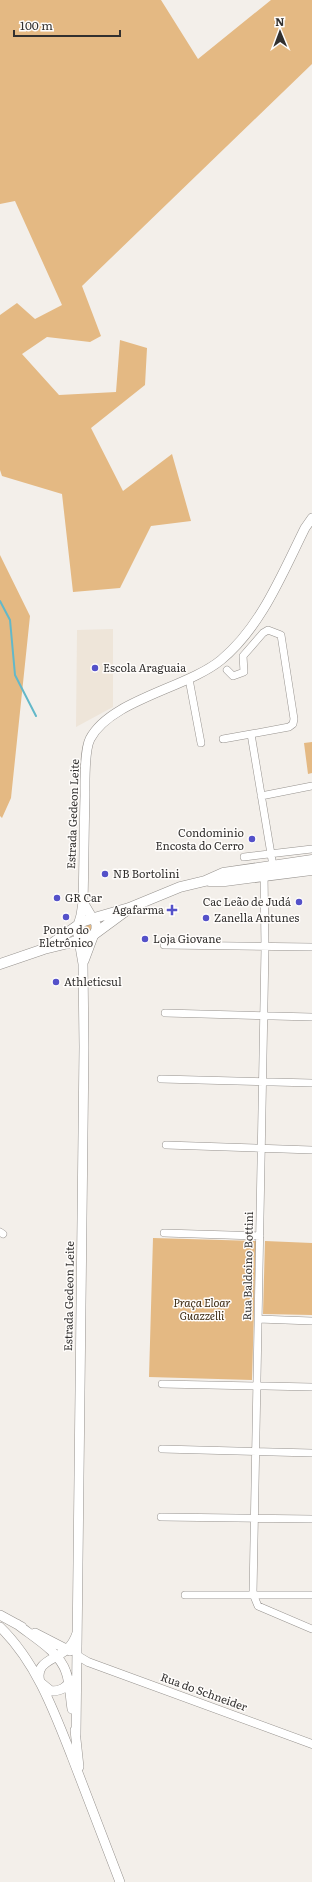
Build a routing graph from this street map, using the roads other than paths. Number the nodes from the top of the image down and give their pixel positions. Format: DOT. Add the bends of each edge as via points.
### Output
graph roads {
  1 [pos="312,518"];
  2 [pos="227,670"];
  3 [pos="189,679"];
  4 [pos="251,734"];
  5 [pos="223,739"];
  6 [pos="201,743"];
  7 [pos="312,786"];
  8 [pos="261,796"];
  9 [pos="312,849"];
  10 [pos="271,854"];
  11 [pos="244,857"];
  12 [pos="312,860"];
  13 [pos="267,870"];
  14 [pos="312,870"];
  15 [pos="83,902"];
  16 [pos="130,908"];
  17 [pos="92,918"];
  18 [pos="78,925"];
  19 [pos="95,935"];
  20 [pos="79,940"];
  21 [pos="164,945"];
  22 [pos="312,947"];
  23 [pos="265,948"];
  24 [pos="44,949"];
  25 [pos="0,964"];
  26 [pos="83,964"];
  27 [pos="165,1013"];
  28 [pos="263,1016"];
  29 [pos="312,1017"];
  30 [pos="162,1079"];
  31 [pos="262,1082"];
  32 [pos="312,1082"];
  33 [pos="166,1146"];
  34 [pos="261,1149"];
  35 [pos="312,1150"];
  36 [pos="164,1233"];
  37 [pos="260,1236"];
  38 [pos="258,1319"];
  39 [pos="312,1321"];
  40 [pos="162,1384"];
  41 [pos="257,1385"];
  42 [pos="312,1387"];
  43 [pos="162,1449"];
  44 [pos="256,1451"];
  45 [pos="312,1453"];
  46 [pos="161,1517"];
  47 [pos="255,1518"];
  48 [pos="312,1519"];
  49 [pos="253,1594"];
  50 [pos="185,1595"];
  51 [pos="312,1595"];
  52 [pos="0,1615"];
  53 [pos="17,1624"];
  54 [pos="0,1627"];
  55 [pos="79,1628"];
  56 [pos="312,1629"];
  57 [pos="66,1650"];
  58 [pos="56,1656"];
  59 [pos="78,1656"];
  60 [pos="88,1662"];
  61 [pos="77,1669"];
  62 [pos="40,1682"];
  63 [pos="68,1684"];
  64 [pos="76,1735"];
  65 [pos="312,1744"];
  66 [pos="80,1778"];
  67 [pos="120,1882"];
  1 -- 3 [label="main road, Estrada Gedeon Leite" via="263,608 242,639 220,661"];
  2 -- 4 [label="street" via="233,676 242,674 244,656 264,633 268,630 281,635 293,724"];
  3 -- 6 [label="street"];
  3 -- 15 [label="main road, Estrada Gedeon Leite" via="115,714 100,725 89,739 85,766"];
  4 -- 5 [label="street"];
  4 -- 8 [label="street, Rua Baldoino Bottini"];
  7 -- 8 [label="street"];
  8 -- 10 [label="street, Rua Baldoino Bottini"];
  9 -- 10 [label="street"];
  10 -- 11 [label="street"];
  10 -- 13 [label="street, Rua Baldoino Bottini"];
  12 -- 13 [label="main road"];
  13 -- 14 [label="main road"];
  13 -- 16 [label="main road" via="225,882 205,880 180,887"];
  13 -- 23 [label="street, Rua Baldoino Bottini"];
  15 -- 17 [label="main road"];
  15 -- 18 [label="main road, Estrada Gedeon Leite"];
  16 -- 17 [label="main road"];
  16 -- 19 [label="main road"];
  17 -- 18 [label="main road"];
  17 -- 19 [label="main road" via="96,924"];
  18 -- 20 [label="main road, Estrada Gedeon Leite"];
  18 -- 24 [label="main road"];
  19 -- 20 [label="main road"];
  19 -- 26 [label="main road, Estrada Gedeon Leite"];
  20 -- 24 [label="main road"];
  20 -- 26 [label="main road, Estrada Gedeon Leite"];
  21 -- 23 [label="street"];
  22 -- 23 [label="street"];
  23 -- 28 [label="street, Rua Baldoino Bottini"];
  24 -- 25 [label="main road"];
  26 -- 55 [label="main road, Estrada Gedeon Leite"];
  27 -- 28 [label="street"];
  28 -- 29 [label="street"];
  28 -- 31 [label="street, Rua Baldoino Bottini"];
  30 -- 31 [label="street"];
  31 -- 32 [label="street"];
  31 -- 34 [label="street, Rua Baldoino Bottini"];
  33 -- 34 [label="street"];
  34 -- 35 [label="street"];
  34 -- 37 [label="street, Rua Baldoino Bottini"];
  36 -- 37 [label="street"];
  37 -- 38 [label="street, Rua Baldoino Bottini"];
  38 -- 39 [label="street"];
  38 -- 41 [label="street, Rua Baldoino Bottini"];
  40 -- 41 [label="street"];
  41 -- 42 [label="street"];
  41 -- 44 [label="street, Rua Baldoino Bottini"];
  43 -- 44 [label="street"];
  44 -- 45 [label="street"];
  44 -- 47 [label="street, Rua Baldoino Bottini"];
  46 -- 47 [label="street"];
  47 -- 48 [label="street"];
  47 -- 49 [label="street, Rua Baldoino Bottini"];
  49 -- 50 [label="street"];
  49 -- 51 [label="street"];
  49 -- 56 [label="street" via="258,1606"];
  52 -- 53 [label="main road"];
  53 -- 57 [label="main road"];
  53 -- 58 [label="main road"];
  54 -- 62 [label="main road" via="14,1641"];
  55 -- 57 [label="main road, Estrada Gedeon Leite"];
  55 -- 59 [label="main road, Estrada Gedeon Leite"];
  57 -- 58 [label="main road"];
  57 -- 59 [label="main road"];
  58 -- 62 [label="main road" via="40,1668"];
  58 -- 63 [label="main road" via="65,1669"];
  59 -- 60 [label="street, Rua do Schneider"];
  59 -- 61 [label="main road, Estrada Gedeon Leite"];
  60 -- 61 [label="street" via="82,1663"];
  60 -- 65 [label="street, Rua do Schneider"];
  61 -- 63 [label="main road"];
  61 -- 64 [label="main road, Estrada Gedeon Leite"];
  62 -- 63 [label="main road" via="51,1691 60,1690"];
  62 -- 66 [label="main road" via="60,1724"];
  63 -- 64 [label="main road"];
  64 -- 66 [label="main road"];
  66 -- 67 [label="main road"];
}
